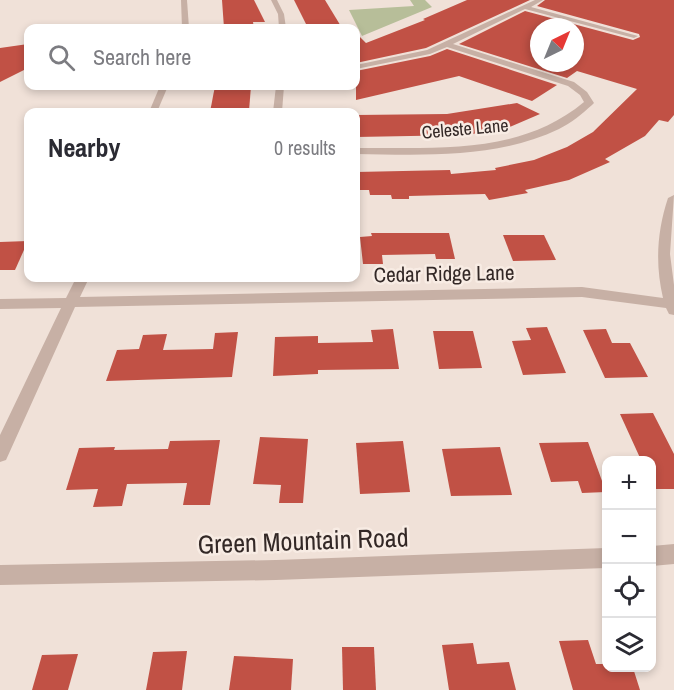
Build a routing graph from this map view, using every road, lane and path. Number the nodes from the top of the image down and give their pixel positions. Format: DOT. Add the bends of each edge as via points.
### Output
graph roads {
  1 [pos="184,0"];
  2 [pos="274,0"];
  3 [pos="540,0"];
  4 [pos="525,7"];
  5 [pos="186,24"];
  6 [pos="282,24"];
  7 [pos="633,36"];
  8 [pos="446,44"];
  9 [pos="360,66"];
  10 [pos="162,90"];
  11 [pos="280,90"];
  12 [pos="155,108"];
  13 [pos="278,108"];
  14 [pos="360,151"];
  15 [pos="674,198"];
  16 [pos="80,282"];
  17 [pos="71,302"];
  18 [pos="0,304"];
  19 [pos="673,307"];
  20 [pos="0,454"];
  21 [pos="674,554"];
  22 [pos="656,556"];
  23 [pos="602,558"];
  24 [pos="0,575"];
  1 -- 5 [label="street"];
  2 -- 6 [label="street"];
  3 -- 4 [label="street"];
  4 -- 7 [label="street"];
  4 -- 8 [label="street"];
  8 -- 9 [label="street" via="407,58"];
  8 -- 14 [label="street, Celeste Lane" via="571,84 589,102 554,129 507,144"];
  10 -- 12 [label="street"];
  11 -- 13 [label="street"];
  15 -- 19 [label="street" via="662,242"];
  16 -- 17 [label="street"];
  17 -- 18 [label="street, Cedar Ridge Lane"];
  17 -- 19 [label="street, Cedar Ridge Lane" via="582,292"];
  17 -- 20 [label="street"];
  21 -- 22 [label="street"];
  23 -- 24 [label="street, Green Mountain Road" via="288,570"];
}
